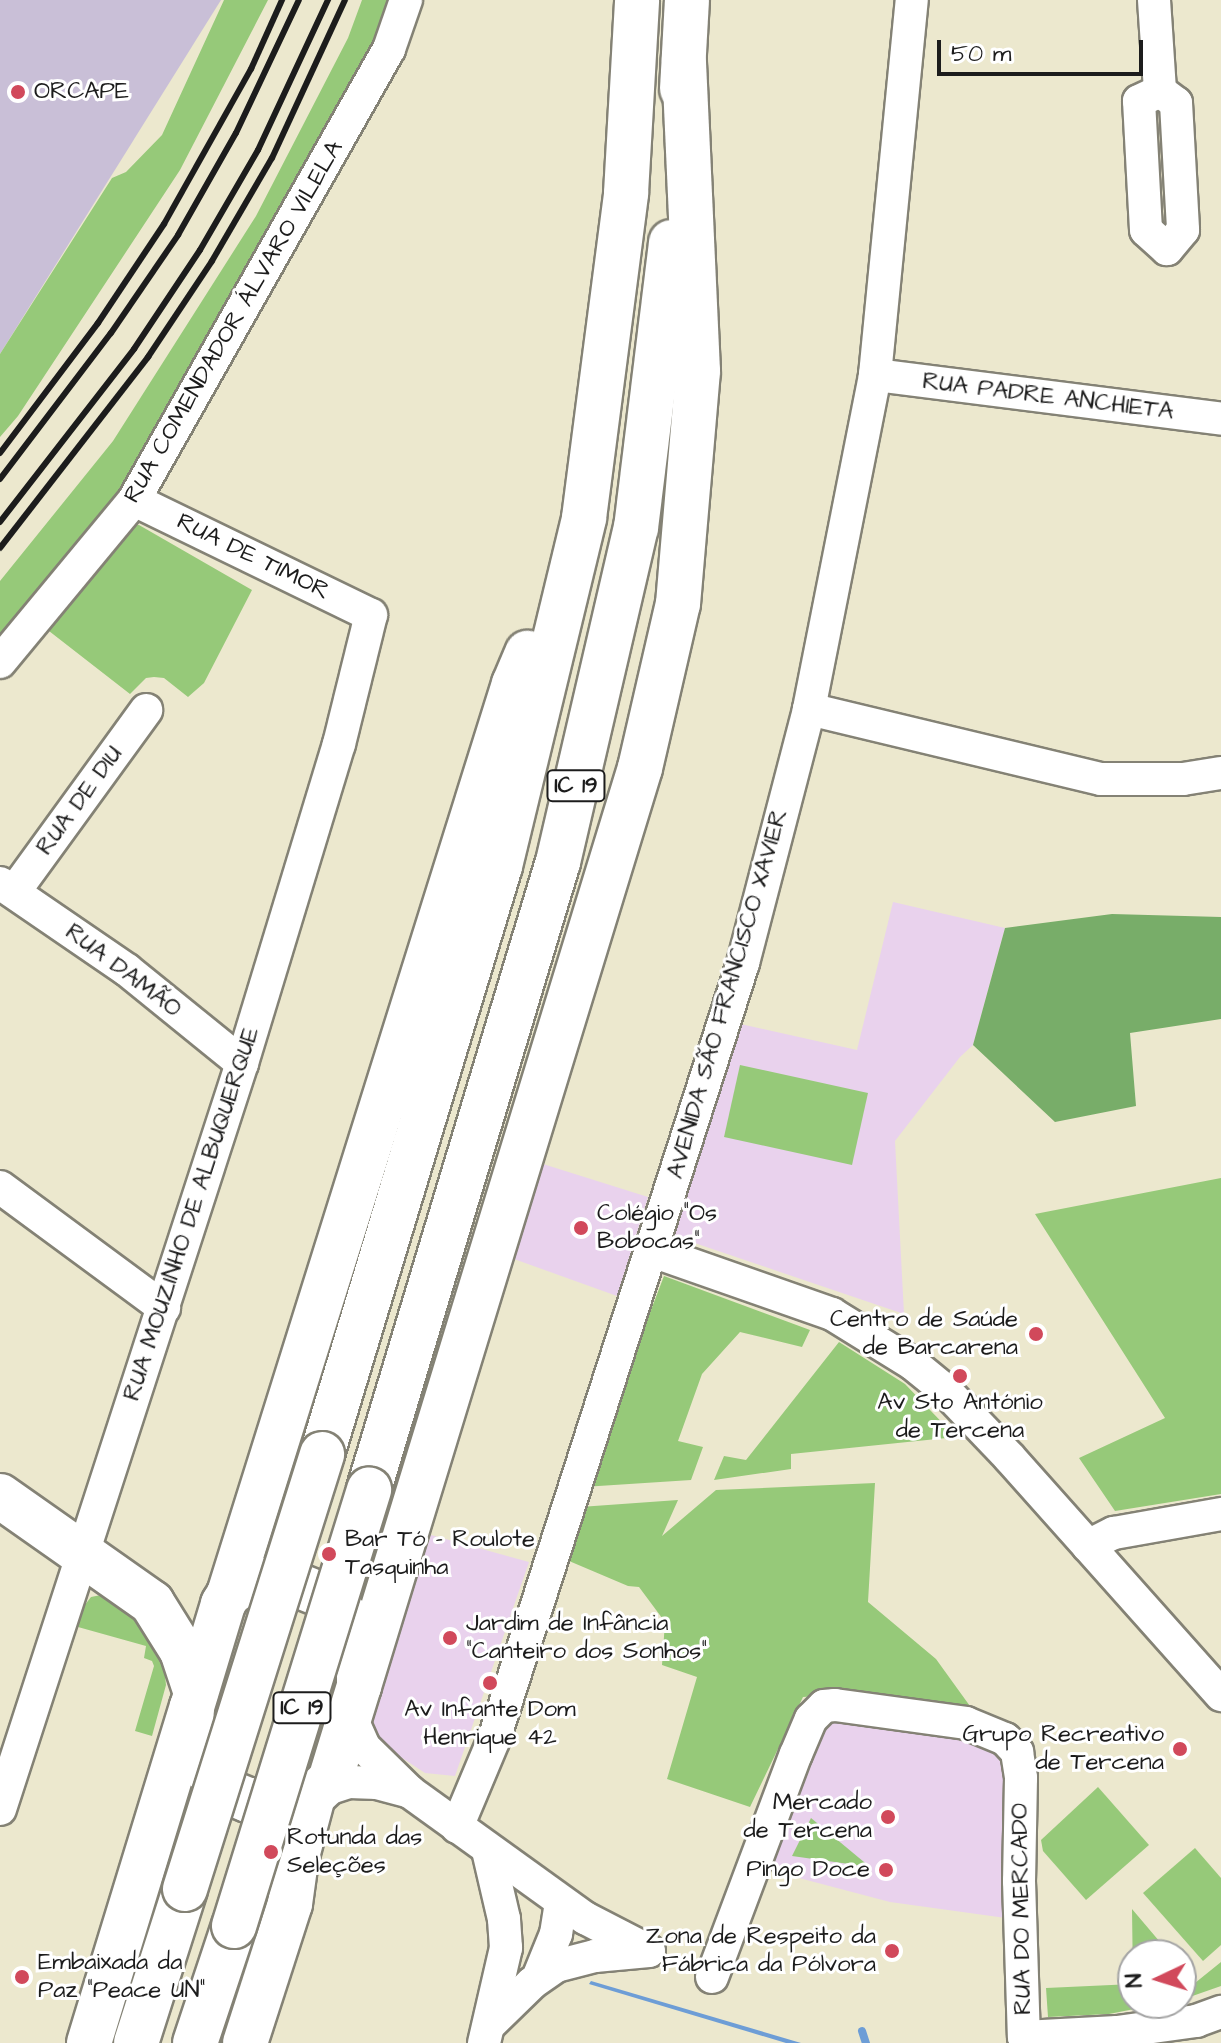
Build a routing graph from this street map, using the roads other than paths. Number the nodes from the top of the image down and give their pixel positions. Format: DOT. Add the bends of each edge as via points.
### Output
graph roads {
  1 [pos="406,0"];
  2 [pos="637,0"];
  3 [pos="687,0"];
  4 [pos="912,0"];
  5 [pos="1154,0"];
  6 [pos="684,61"];
  7 [pos="1160,91"];
  8 [pos="875,375"];
  9 [pos="1221,419"];
  10 [pos="134,500"];
  11 [pos="584,518"];
  12 [pos="371,615"];
  13 [pos="0,662"];
  14 [pos="809,709"];
  15 [pos="146,710"];
  16 [pos="1221,773"];
  17 [pos="7,887"];
  18 [pos="242,1063"];
  19 [pos="0,1187"];
  20 [pos="652,1251"];
  21 [pos="164,1308"];
  22 [pos="0,1496"];
  23 [pos="1221,1514"];
  24 [pos="1088,1546"];
  25 [pos="83,1557"];
  26 [pos="226,1599"];
  27 [pos="152,1603"];
  28 [pos="1221,1695"];
  29 [pos="194,1700"];
  30 [pos="354,1700"];
  31 [pos="410,1792"];
  32 [pos="317,1794"];
  33 [pos="0,1809"];
  34 [pos="457,1827"];
  35 [pos="488,1850"];
  36 [pos="561,1902"];
  37 [pos="506,1948"];
  38 [pos="712,1977"];
  39 [pos="538,1978"];
  40 [pos="1221,2012"];
  41 [pos="488,2033"];
  42 [pos="89,2043"];
  43 [pos="136,2043"];
  44 [pos="195,2043"];
  45 [pos="245,2043"];
  1 -- 10 [label="street, RUA COMENDADOR ÁLVARO VILELA" via="389,49"];
  2 -- 11 [label="main road, IC 19" via="626,193"];
  3 -- 6 [label="main road, IC 19"];
  4 -- 8 [label="street, AVENIDA SÃO FRANCISCO XAVIER"];
  5 -- 7 [label="street"];
  6 -- 30 [label="main road" via="698,371 678,604 640,768"];
  6 -- 44 [label="main road, IC 19, bridge" via="677,196 636,528 558,862"];
  8 -- 9 [label="street, RUA PADRE ANCHIETA"];
  8 -- 14 [label="street, AVENIDA SÃO FRANCISCO XAVIER"];
  10 -- 12 [label="street, RUA DE TIMOR"];
  10 -- 13 [label="street, RUA COMENDADOR ÁLVARO VILELA"];
  11 -- 26 [label="main road" via="514,684"];
  11 -- 43 [label="main road, IC 19, bridge" via="500,866"];
  12 -- 18 [label="street, RUA MOUZINHO DE ALBUQUERQUE" via="339,744"];
  14 -- 16 [label="street" via="1101,779 1183,779"];
  14 -- 20 [label="street, AVENIDA SÃO FRANCISCO XAVIER" via="743,963"];
  15 -- 17 [label="street, RUA DE DIU"];
  17 -- 18 [label="street, RUA DAMÃO" via="127,970"];
  18 -- 21 [label="street, RUA MOUZINHO DE ALBUQUERQUE"];
  19 -- 21 [label="street"];
  20 -- 24 [label="street" via="832,1314 882,1342 946,1391"];
  20 -- 34 [label="street, AVENIDA SÃO FRANCISCO XAVIER" via="494,1739"];
  21 -- 25 [label="street, RUA MOUZINHO DE ALBUQUERQUE"];
  22 -- 25 [label="main road"];
  23 -- 24 [label="street" via="1114,1533"];
  24 -- 28 [label="street"];
  25 -- 27 [label="main road"];
  25 -- 33 [label="street, RUA MOUZINHO DE ALBUQUERQUE"];
  26 -- 27 [label="main road"];
  26 -- 29 [label="main road"];
  26 -- 30 [label="main road" via="261,1580 287,1581 327,1597 354,1624 359,1639"];
  27 -- 29 [label="main road" via="182,1651"];
  29 -- 32 [label="main road" via="195,1748 204,1768 231,1793 270,1803"];
  29 -- 42 [label="main road"];
  30 -- 31 [label="street" via="364,1747"];
  30 -- 32 [label="main road" via="330,1780"];
  31 -- 32 [label="street" via="349,1782"];
  31 -- 34 [label="street"];
  32 -- 45 [label="main road" via="296,1860 290,1904"];
  34 -- 35 [label="street"];
  35 -- 36 [label="street"];
  35 -- 37 [label="street"];
  36 -- 37 [label="street"];
  36 -- 39 [label="street" via="556,1934"];
  36 -- 39 [label="street" via="649,1951 574,1960"];
  37 -- 41 [label="street"];
  38 -- 40 [label="street, RUA DO MERCADO" via="796,1754 818,1713 835,1705 966,1723 1005,1739 1017,1752 1024,2037 1130,2031"];
  39 -- 41 [label="street"];
}
